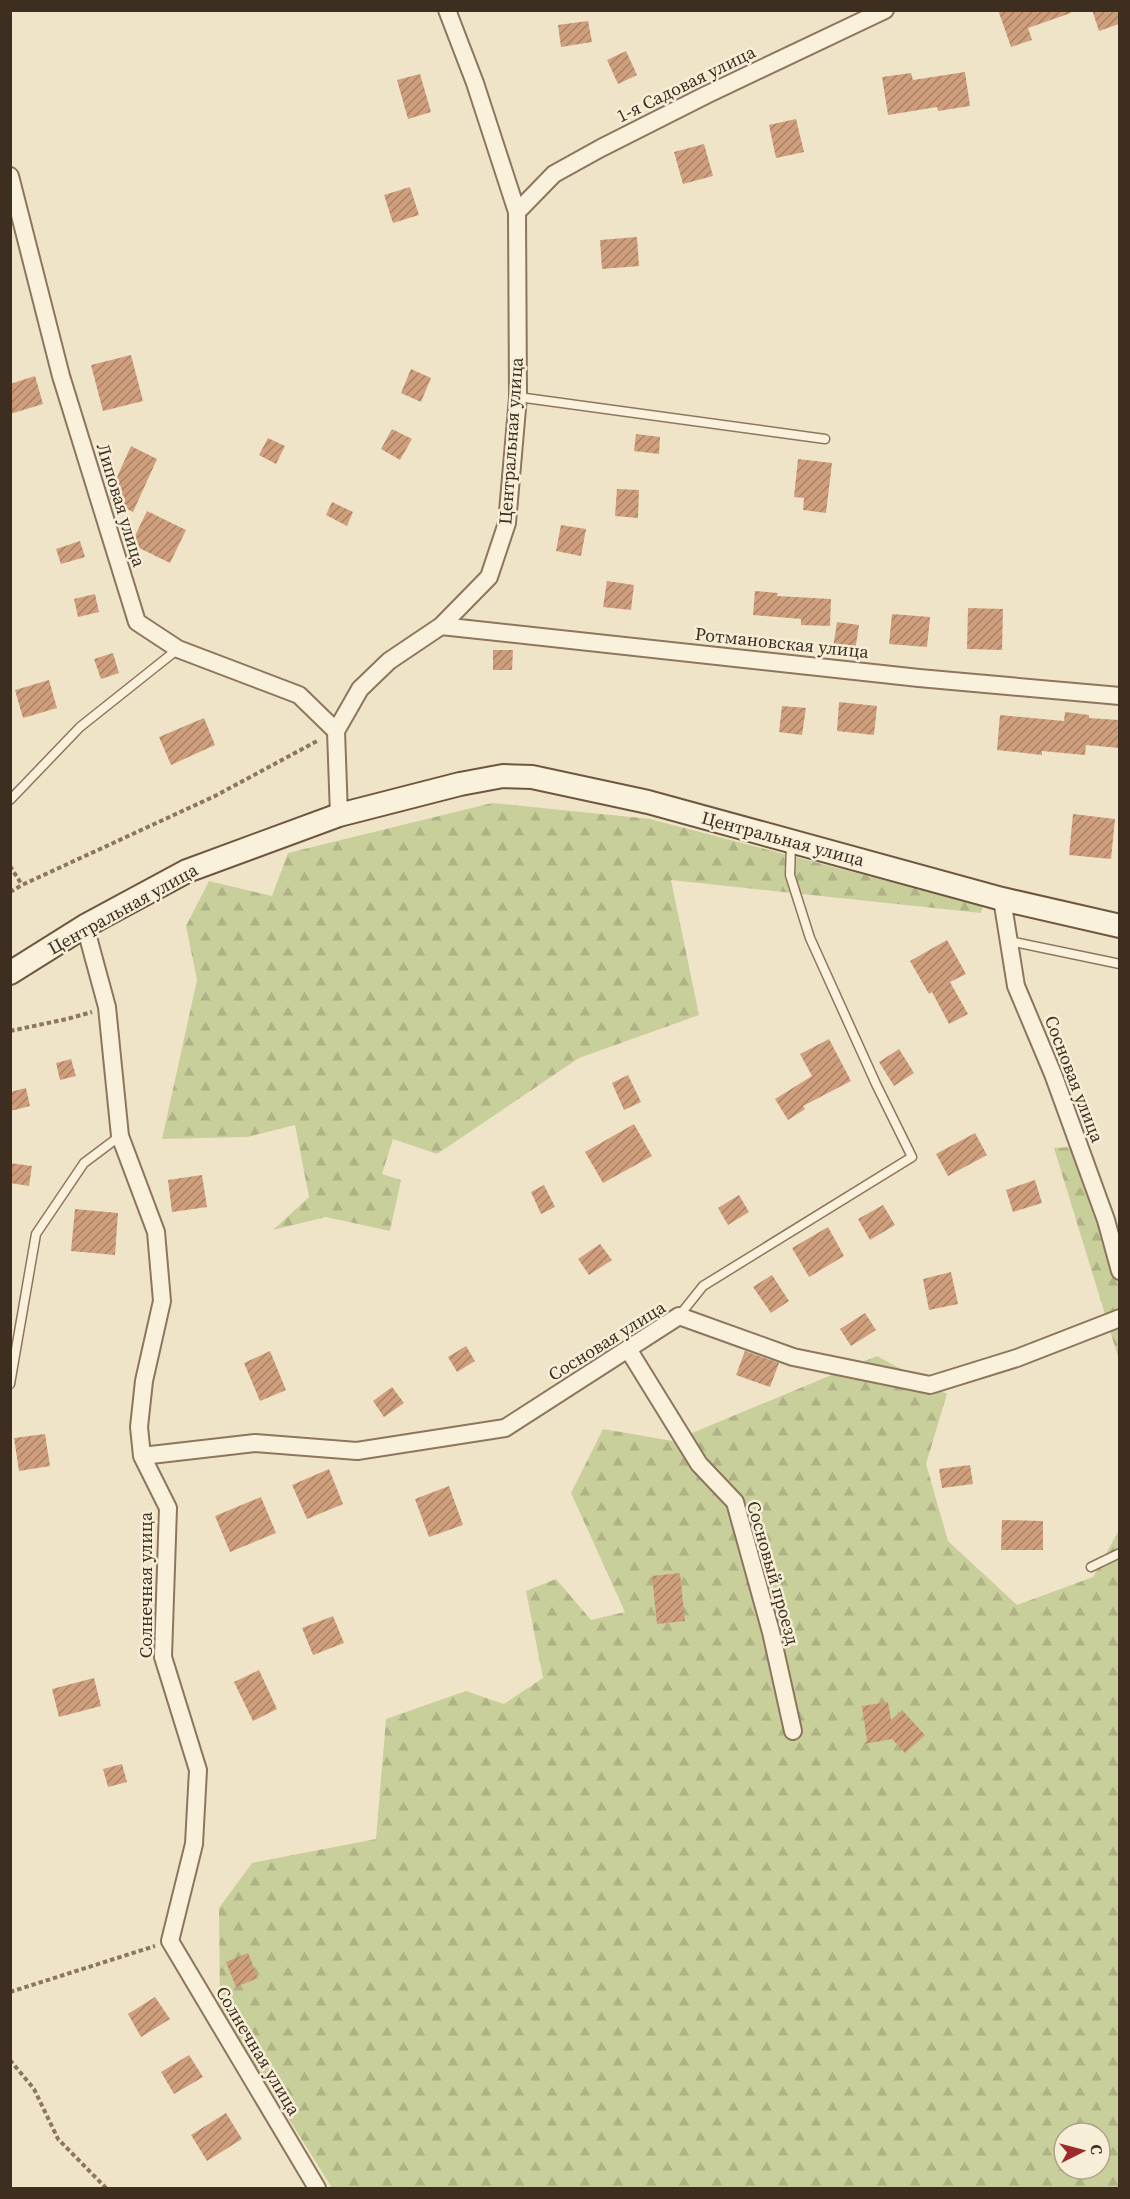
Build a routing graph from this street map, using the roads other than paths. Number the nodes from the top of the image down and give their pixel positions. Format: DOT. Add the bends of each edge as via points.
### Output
graph roads {
  1 [pos="447,10"];
  2 [pos="885,10"];
  3 [pos="10,176"];
  4 [pos="517,212"];
  5 [pos="518,397"];
  6 [pos="825,439"];
  7 [pos="441,626"];
  8 [pos="178,649"];
  9 [pos="1119,696"];
  10 [pos="336,731"];
  11 [pos="10,800"];
  12 [pos="339,815"];
  13 [pos="791,842"];
  14 [pos="1002,899"];
  15 [pos="86,926"];
  16 [pos="1119,926"];
  17 [pos="1009,941"];
  18 [pos="1119,964"];
  19 [pos="10,973"];
  20 [pos="120,1136"];
  21 [pos="1119,1270"];
  22 [pos="679,1316"];
  23 [pos="1119,1318"];
  24 [pos="628,1349"];
  25 [pos="10,1384"];
  26 [pos="142,1456"];
  27 [pos="1119,1553"];
  28 [pos="1091,1568"];
  29 [pos="793,1731"];
  30 [pos="317,2188"];
  1 -- 4 [label="street, Центральная улица"];
  2 -- 4 [label="street, 1-я Садовая улица" via="601,148 554,174"];
  3 -- 8 [label="street, Липовая улица" via="61,376 137,622"];
  4 -- 5 [label="street, Центральная улица"];
  5 -- 6 [label="lane"];
  5 -- 7 [label="street, Центральная улица" via="507,523 489,577"];
  7 -- 9 [label="street, Ротмановская улица"];
  7 -- 10 [label="street, Центральная улица" via="389,661 360,688"];
  8 -- 10 [label="street, Липовая улица" via="299,695"];
  8 -- 11 [label="lane" via="80,727"];
  10 -- 12 [label="street"];
  12 -- 13 [label="street, Центральная улица" via="492,778 532,777 648,802"];
  12 -- 15 [label="street, Центральная улица" via="187,871"];
  13 -- 14 [label="street, Центральная улица"];
  13 -- 22 [label="lane" via="790,875 810,938 912,1157 703,1286"];
  14 -- 16 [label="street, Центральная улица"];
  14 -- 17 [label="street, Сосновая улица"];
  15 -- 19 [label="street, Центральная улица"];
  15 -- 20 [label="street, Солнечная улица" via="107,1007"];
  17 -- 18 [label="lane"];
  17 -- 21 [label="street, Сосновая улица" via="1016,986 1098,1198"];
  20 -- 25 [label="lane" via="84,1163 36,1234"];
  20 -- 26 [label="street, Солнечная улица" via="156,1232 162,1301 144,1381"];
  22 -- 23 [label="street, Сосновая улица" via="793,1358 930,1385 1017,1358"];
  22 -- 24 [label="street, Сосновая улица"];
  24 -- 26 [label="street, Сосновая улица" via="505,1428 357,1451 255,1443"];
  24 -- 29 [label="street, Сосновый проезд" via="699,1464 735,1502"];
  26 -- 30 [label="street, Солнечная улица" via="168,1508 163,1657 198,1770 194,1844 170,1941"];
  27 -- 28 [label="lane"];
}
